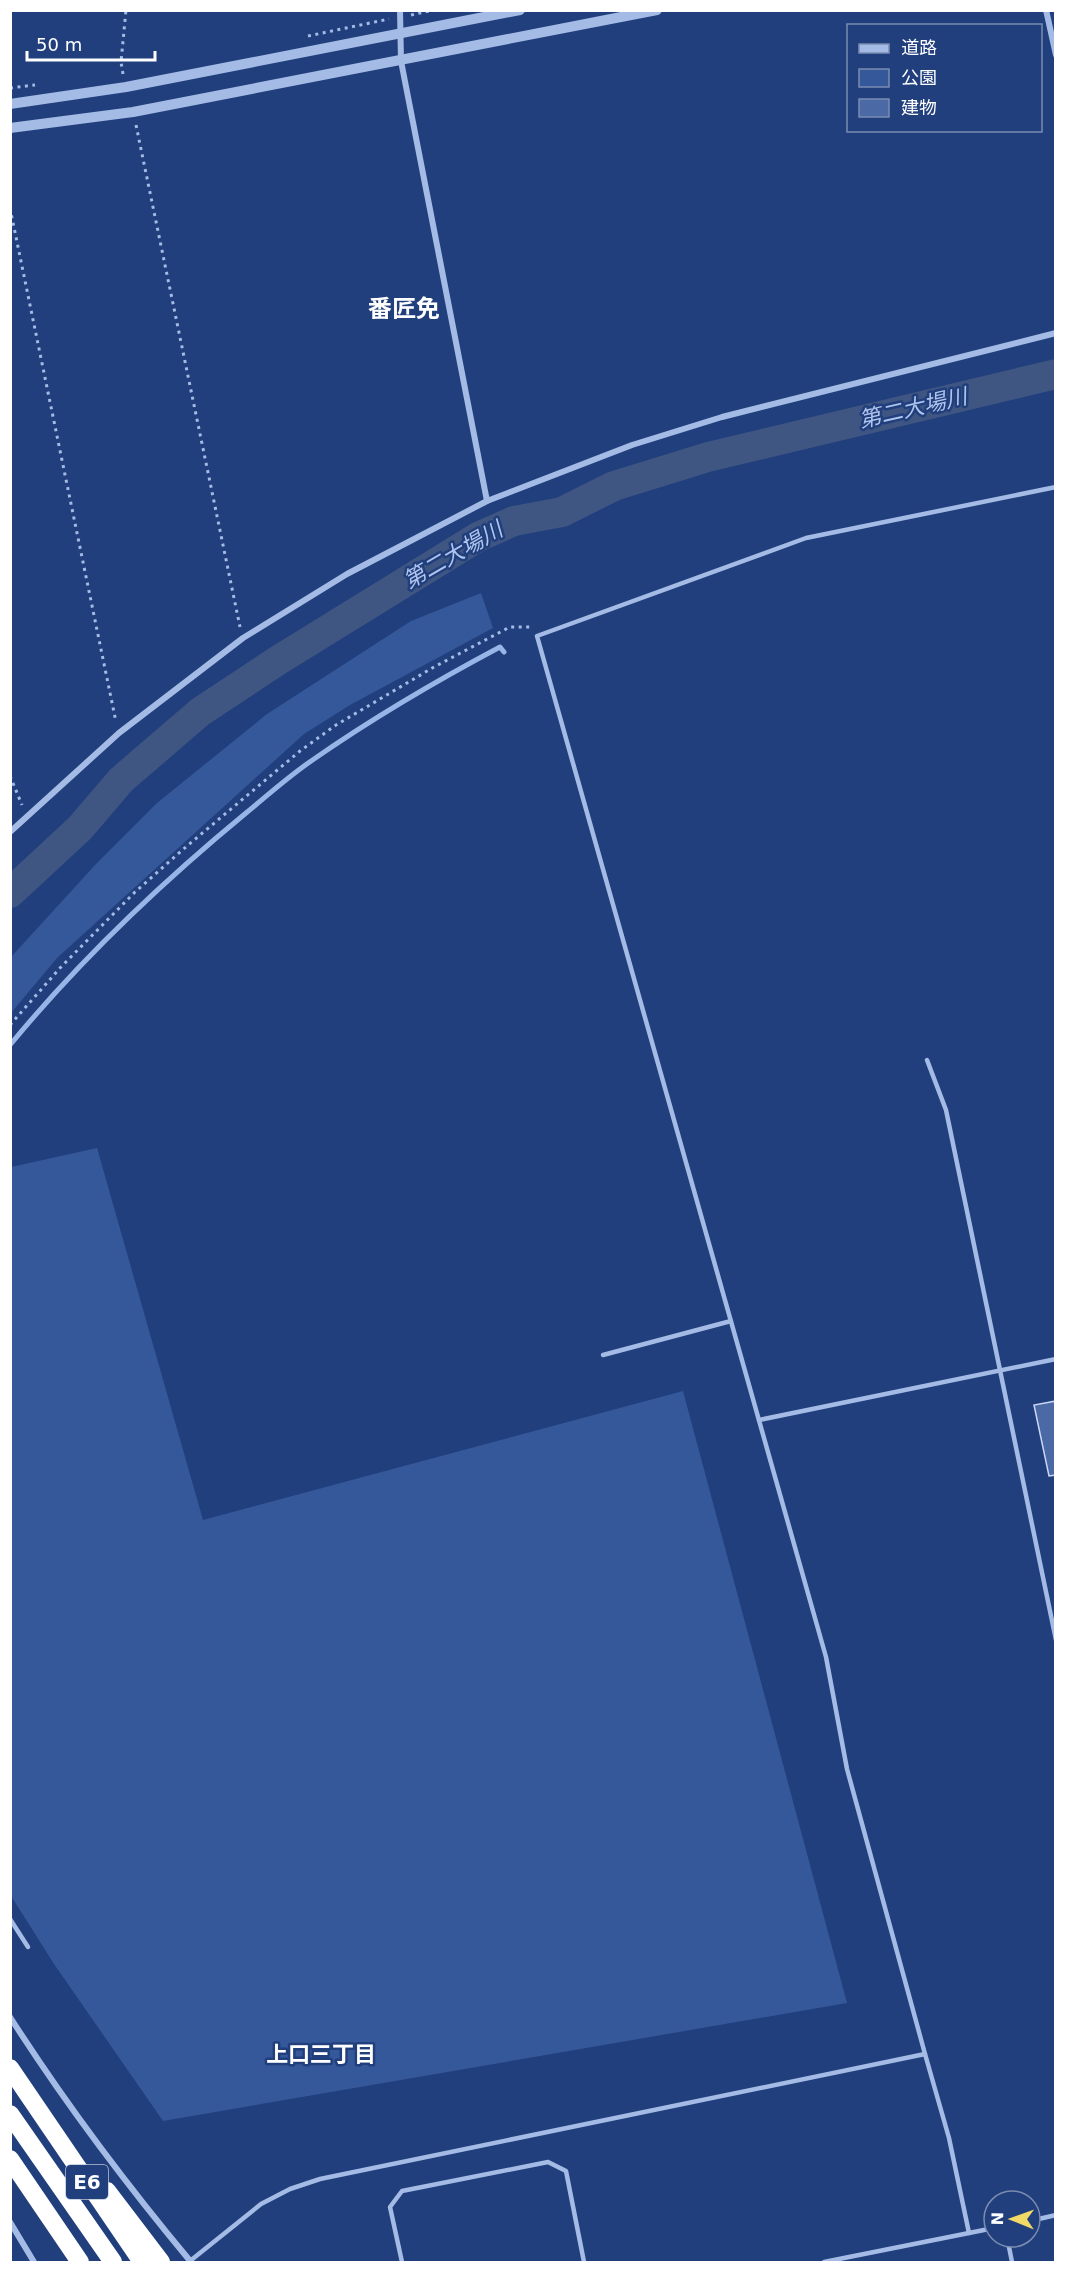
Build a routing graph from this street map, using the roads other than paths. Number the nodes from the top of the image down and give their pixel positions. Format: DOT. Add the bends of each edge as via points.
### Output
graph roads {
  1 [pos="520,10"];
  2 [pos="657,10"];
  3 [pos="1046,10"];
  4 [pos="400,14"];
  5 [pos="400,33"];
  6 [pos="1056,55"];
  7 [pos="401,61"];
  8 [pos="10,104"];
  9 [pos="10,128"];
  10 [pos="1056,333"];
  11 [pos="1056,487"];
  12 [pos="487,501"];
  13 [pos="10,832"];
  14 [pos="927,1060"];
  15 [pos="730,1321"];
  16 [pos="603,1355"];
  17 [pos="1056,1359"];
  18 [pos="999,1371"];
  19 [pos="759,1420"];
  20 [pos="1056,1640"];
  21 [pos="10,1919"];
  22 [pos="28,1947"];
  23 [pos="10,2017"];
  24 [pos="925,2054"];
  25 [pos="10,2068"];
  26 [pos="32,2102"];
  27 [pos="10,2114"];
  28 [pos="10,2159"];
  29 [pos="10,2222"];
  30 [pos="982,2230"];
  31 [pos="969,2233"];
  32 [pos="34,2262"];
  33 [pos="80,2262"];
  34 [pos="113,2262"];
  35 [pos="141,2262"];
  36 [pos="161,2262"];
  37 [pos="190,2262"];
  38 [pos="402,2262"];
  39 [pos="584,2262"];
  40 [pos="824,2262"];
  1 -- 5 [label="street"];
  2 -- 7 [label="street"];
  3 -- 6 [label="street"];
  4 -- 5 [label="street"];
  5 -- 7 [label="street"];
  5 -- 8 [label="street" via="126,87"];
  7 -- 9 [label="street" via="133,112"];
  7 -- 12 [label="street"];
  10 -- 12 [label="street" via="722,417 632,445"];
  11 -- 15 [label="lane" via="806,538 537,636"];
  12 -- 13 [label="street" via="347,574 243,638 118,733"];
  14 -- 18 [label="lane" via="946,1110"];
  15 -- 16 [label="lane"];
  15 -- 19 [label="lane"];
  17 -- 18 [label="lane"];
  18 -- 19 [label="lane"];
  18 -- 20 [label="lane"];
  19 -- 24 [label="lane" via="826,1657 847,1769"];
  21 -- 22 [label="lane"];
  23 -- 37 [label="street" via="76,2115"];
  24 -- 31 [label="lane" via="949,2138"];
  24 -- 37 [label="lane" via="320,2179 261,2204"];
  25 -- 26 [label="highway, E6"];
  26 -- 35 [label="highway, E6"];
  26 -- 36 [label="highway"];
  27 -- 34 [label="highway, E6"];
  28 -- 33 [label="highway"];
  29 -- 32 [label="street"];
  30 -- 31 [label="lane"];
  31 -- 40 [label="lane"];
  38 -- 39 [label="lane" via="390,2207 402,2191 548,2162 566,2171"];
}
